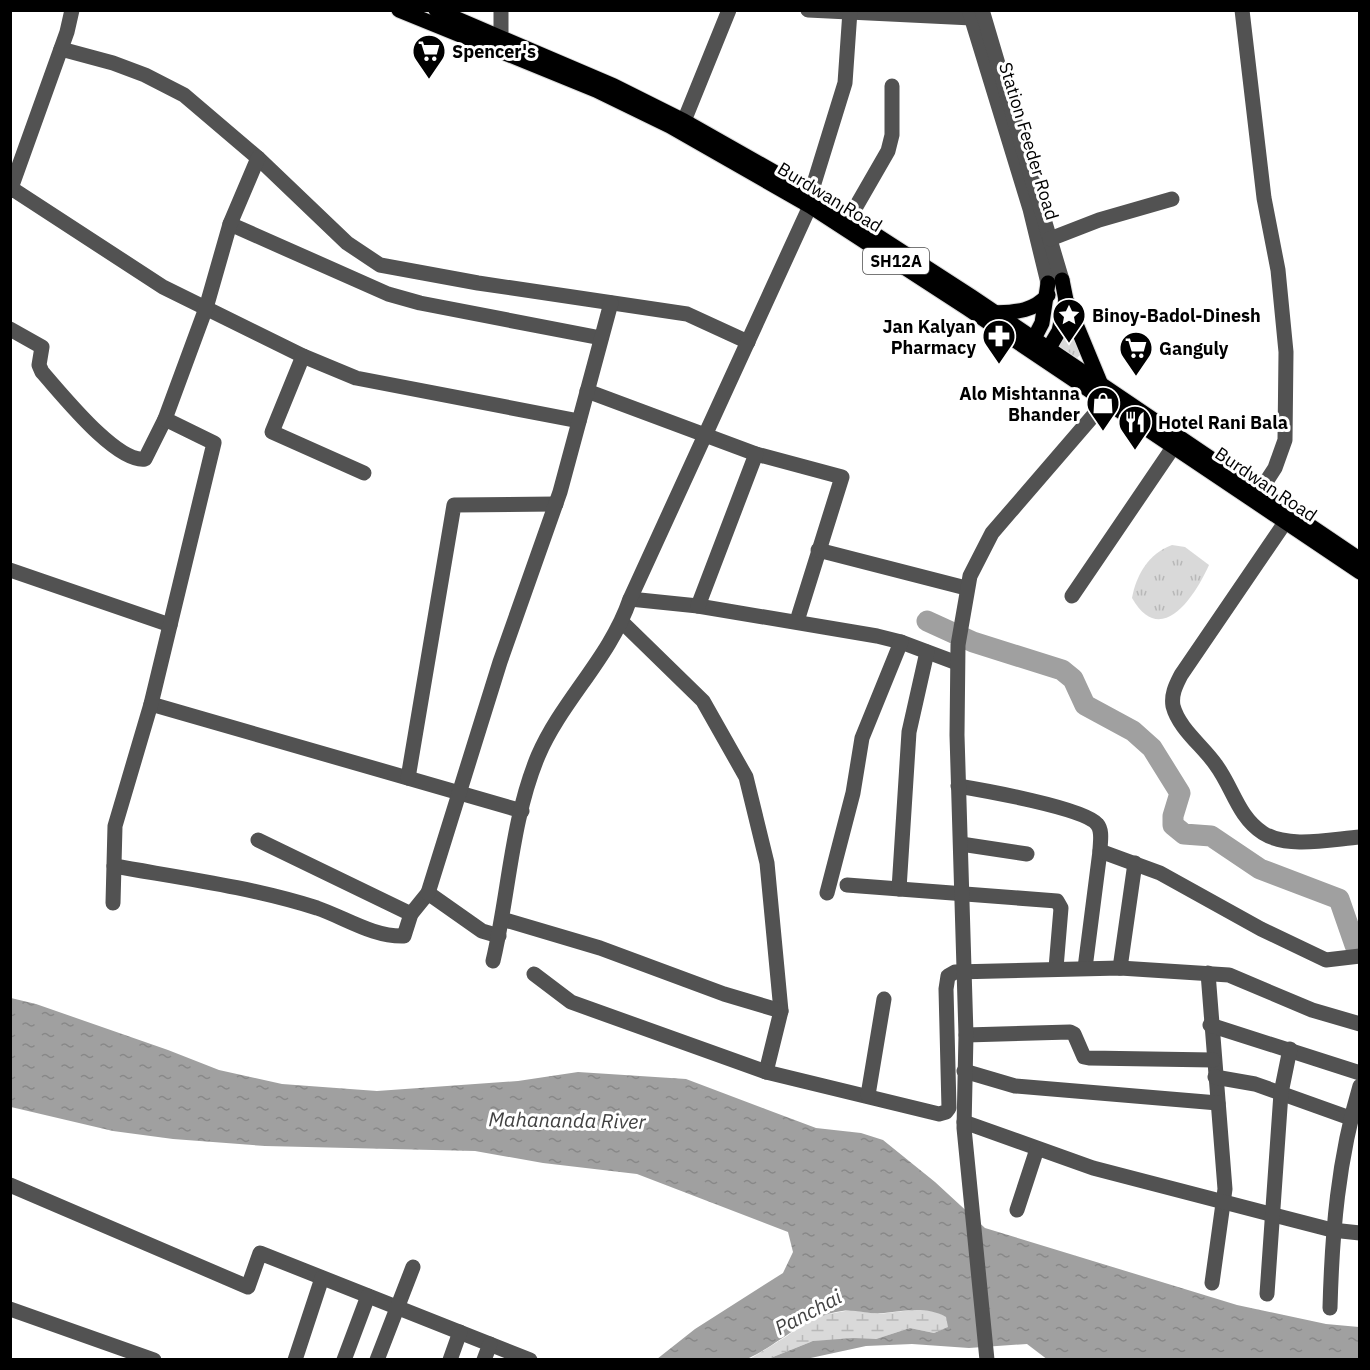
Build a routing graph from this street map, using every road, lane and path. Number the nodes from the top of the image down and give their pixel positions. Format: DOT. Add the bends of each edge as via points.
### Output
graph roads {
  1 [pos="72,10"];
  2 [pos="399,10"];
  3 [pos="436,10"];
  4 [pos="501,10"];
  5 [pos="729,10"];
  6 [pos="808,10"];
  7 [pos="1242,10"];
  8 [pos="850,11"];
  9 [pos="974,13"];
  10 [pos="501,36"];
  11 [pos="61,49"];
  12 [pos="892,86"];
  13 [pos="684,121"];
  14 [pos="258,158"];
  15 [pos="11,190"];
  16 [pos="1172,199"];
  17 [pos="811,200"];
  18 [pos="850,217"];
  19 [pos="230,224"];
  20 [pos="1050,239"];
  21 [pos="1052,286"];
  22 [pos="1066,300"];
  23 [pos="610,303"];
  24 [pos="206,308"];
  25 [pos="995,313"];
  26 [pos="10,328"];
  27 [pos="601,338"];
  28 [pos="748,342"];
  29 [pos="1031,345"];
  30 [pos="1045,354"];
  31 [pos="303,356"];
  32 [pos="587,391"];
  33 [pos="1104,394"];
  34 [pos="165,419"];
  35 [pos="579,421"];
  36 [pos="706,434"];
  37 [pos="1174,446"];
  38 [pos="756,454"];
  39 [pos="1221,470"];
  40 [pos="364,473"];
  41 [pos="1257,495"];
  42 [pos="556,504"];
  43 [pos="1286,521"];
  44 [pos="818,550"];
  45 [pos="1359,559"];
  46 [pos="1359,572"];
  47 [pos="12,574"];
  48 [pos="966,588"];
  49 [pos="1072,596"];
  50 [pos="630,599"];
  51 [pos="699,606"];
  52 [pos="797,621"];
  53 [pos="622,622"];
  54 [pos="170,625"];
  55 [pos="901,642"];
  56 [pos="927,652"];
  57 [pos="957,663"];
  58 [pos="151,704"];
  59 [pos="408,778"];
  60 [pos="958,786"];
  61 [pos="459,792"];
  62 [pos="522,811"];
  63 [pos="1359,837"];
  64 [pos="258,840"];
  65 [pos="961,844"];
  66 [pos="1100,851"];
  67 [pos="1027,854"];
  68 [pos="1135,863"];
  69 [pos="114,866"];
  70 [pos="847,885"];
  71 [pos="899,889"];
  72 [pos="428,893"];
  73 [pos="827,893"];
  74 [pos="963,895"];
  75 [pos="113,903"];
  76 [pos="411,914"];
  77 [pos="502,919"];
  78 [pos="499,936"];
  79 [pos="1359,956"];
  80 [pos="493,961"];
  81 [pos="1056,968"];
  82 [pos="1085,968"];
  83 [pos="1120,968"];
  84 [pos="965,970"];
  85 [pos="1208,973"];
  86 [pos="534,974"];
  87 [pos="884,999"];
  88 [pos="781,1011"];
  89 [pos="1359,1024"];
  90 [pos="1210,1025"];
  91 [pos="966,1035"];
  92 [pos="1290,1049"];
  93 [pos="1213,1060"];
  94 [pos="964,1071"];
  95 [pos="766,1072"];
  96 [pos="1359,1073"];
  97 [pos="1215,1077"];
  98 [pos="1359,1086"];
  99 [pos="1281,1093"];
  100 [pos="868,1095"];
  101 [pos="1218,1102"];
  102 [pos="1350,1118"];
  103 [pos="964,1127"];
  104 [pos="1037,1149"];
  105 [pos="10,1185"];
  106 [pos="1224,1202"];
  107 [pos="1017,1210"];
  108 [pos="1272,1215"];
  109 [pos="1332,1230"];
  110 [pos="1359,1233"];
  111 [pos="413,1267"];
  112 [pos="322,1278"];
  113 [pos="1212,1283"];
  114 [pos="1267,1294"];
  115 [pos="368,1296"];
  116 [pos="396,1307"];
  117 [pos="1330,1308"];
  118 [pos="10,1309"];
  119 [pos="460,1332"];
  120 [pos="490,1344"];
  121 [pos="523,1358"];
  122 [pos="154,1359"];
  123 [pos="295,1359"];
  124 [pos="344,1359"];
  125 [pos="377,1359"];
  126 [pos="450,1359"];
  127 [pos="484,1359"];
  128 [pos="987,1359"];
  1 -- 11 [label="street"];
  2 -- 17 [label="main road, Burdwan Road / SH12A" via="596,90"];
  3 -- 10 [label="main road, Burdwan Road / SH12A"];
  4 -- 10 [label="street"];
  5 -- 13 [label="street"];
  6 -- 8 [label="street"];
  7 -- 41 [label="street" via="1286,352 1285,440 1275,468"];
  8 -- 9 [label="street"];
  8 -- 17 [label="street" via="845,83"];
  9 -- 20 [label="street, Station Feeder Road"];
  9 -- 21 [label="street, Station Feeder Road"];
  10 -- 13 [label="main road, Burdwan Road / SH12A"];
  11 -- 14 [label="street" via="124,67 184,94"];
  11 -- 15 [label="street"];
  12 -- 18 [label="street" via="892,135 888,151"];
  13 -- 17 [label="main road, Burdwan Road / SH12A"];
  14 -- 19 [label="street"];
  14 -- 23 [label="street" via="347,243 380,265"];
  15 -- 24 [label="street" via="163,287"];
  16 -- 20 [label="street"];
  17 -- 18 [label="main road, Burdwan Road / SH12A"];
  17 -- 28 [label="street"];
  17 -- 29 [label="main road, Burdwan Road / SH12A"];
  18 -- 25 [label="main road, Burdwan Road / SH12A"];
  19 -- 24 [label="street"];
  19 -- 27 [label="street" via="388,294"];
  20 -- 21 [label="street, Station Feeder Road"];
  21 -- 22 [label="main road"];
  21 -- 25 [label="main road" via="1041,302 1023,311"];
  21 -- 29 [label="main road"];
  22 -- 30 [label="main road" via="1062,324"];
  22 -- 33 [label="main road"];
  23 -- 27 [label="street"];
  23 -- 28 [label="street" via="687,314"];
  24 -- 31 [label="street"];
  24 -- 34 [label="street"];
  25 -- 29 [label="main road, Burdwan Road / SH12A"];
  26 -- 34 [label="street" via="42,347 42,372 116,448 139,460 145,459"];
  27 -- 32 [label="street"];
  28 -- 36 [label="street"];
  29 -- 30 [label="main road, Burdwan Road / SH12A"];
  30 -- 33 [label="main road, Burdwan Road / SH12A"];
  31 -- 35 [label="street" via="356,378"];
  31 -- 40 [label="street" via="272,432"];
  32 -- 35 [label="street"];
  32 -- 36 [label="street"];
  33 -- 37 [label="main road, Burdwan Road / SH12A"];
  33 -- 39 [label="main road, Burdwan Road / SH12A"];
  33 -- 48 [label="street" via="992,533"];
  34 -- 54 [label="street" via="214,443"];
  35 -- 42 [label="street"];
  36 -- 38 [label="street"];
  36 -- 50 [label="street"];
  37 -- 39 [label="main road, Burdwan Road / SH12A"];
  37 -- 49 [label="street"];
  38 -- 44 [label="street" via="842,477"];
  38 -- 51 [label="street"];
  39 -- 41 [label="main road, Burdwan Road / SH12A"];
  41 -- 43 [label="main road, Burdwan Road / SH12A"];
  41 -- 45 [label="main road, Burdwan Road / SH12A"];
  42 -- 59 [label="street" via="454,505"];
  42 -- 61 [label="street"];
  43 -- 46 [label="main road, Burdwan Road / SH12A"];
  43 -- 63 [label="street" via="1181,675 1174,690 1173,708 1222,773 1243,814 1263,833 1306,841"];
  44 -- 48 [label="street"];
  44 -- 52 [label="street"];
  47 -- 54 [label="street"];
  48 -- 57 [label="street"];
  50 -- 51 [label="street"];
  50 -- 53 [label="street"];
  51 -- 52 [label="street"];
  52 -- 55 [label="street"];
  53 -- 62 [label="street" via="538,755"];
  53 -- 88 [label="street" via="703,701 746,777 767,863"];
  54 -- 58 [label="street"];
  55 -- 56 [label="street"];
  55 -- 73 [label="street" via="862,738 853,793"];
  56 -- 57 [label="street"];
  56 -- 71 [label="street" via="909,732"];
  57 -- 60 [label="street"];
  58 -- 59 [label="street"];
  58 -- 69 [label="street" via="115,826"];
  59 -- 61 [label="street"];
  60 -- 65 [label="street"];
  60 -- 66 [label="street" via="1090,818 1100,830"];
  61 -- 62 [label="street"];
  61 -- 72 [label="street"];
  62 -- 77 [label="street"];
  64 -- 76 [label="street"];
  65 -- 67 [label="street"];
  65 -- 74 [label="street"];
  66 -- 68 [label="street"];
  66 -- 82 [label="street"];
  68 -- 79 [label="street" via="1302,951 1326,960"];
  68 -- 83 [label="street"];
  69 -- 75 [label="street"];
  69 -- 76 [label="street" via="240,888 318,909 394,936 404,936"];
  70 -- 71 [label="street"];
  71 -- 74 [label="street"];
  72 -- 76 [label="street"];
  72 -- 78 [label="street" via="482,931"];
  74 -- 81 [label="street" via="1057,901 1061,908"];
  74 -- 84 [label="street"];
  77 -- 78 [label="street"];
  77 -- 88 [label="street" via="600,948"];
  78 -- 80 [label="street"];
  81 -- 82 [label="street"];
  81 -- 84 [label="street"];
  82 -- 83 [label="street"];
  83 -- 85 [label="street"];
  84 -- 91 [label="street"];
  84 -- 100 [label="street" via="951,974 947,981 950,1102 946,1112 939,1114"];
  85 -- 89 [label="street" via="1240,979 1312,1010"];
  85 -- 90 [label="street"];
  86 -- 95 [label="street" via="571,1002"];
  87 -- 100 [label="street"];
  88 -- 95 [label="street"];
  90 -- 92 [label="street"];
  90 -- 93 [label="street"];
  91 -- 93 [label="street" via="1070,1032 1080,1052 1089,1058"];
  91 -- 94 [label="street"];
  92 -- 96 [label="street"];
  92 -- 99 [label="street"];
  93 -- 97 [label="street"];
  94 -- 101 [label="street" via="1015,1086"];
  94 -- 103 [label="street"];
  95 -- 100 [label="street"];
  97 -- 99 [label="street"];
  97 -- 101 [label="street"];
  98 -- 102 [label="street"];
  99 -- 102 [label="street"];
  99 -- 108 [label="street"];
  101 -- 106 [label="street"];
  102 -- 109 [label="street"];
  103 -- 104 [label="street"];
  103 -- 128 [label="street"];
  104 -- 106 [label="street" via="1093,1168"];
  104 -- 107 [label="street"];
  105 -- 112 [label="street" via="248,1287 260,1253"];
  106 -- 108 [label="street"];
  106 -- 113 [label="street"];
  108 -- 109 [label="street"];
  108 -- 114 [label="street"];
  109 -- 110 [label="street"];
  109 -- 117 [label="street"];
  111 -- 116 [label="street"];
  112 -- 115 [label="street"];
  112 -- 123 [label="street"];
  115 -- 116 [label="street"];
  115 -- 124 [label="street"];
  116 -- 119 [label="street"];
  116 -- 125 [label="street"];
  118 -- 122 [label="street"];
  119 -- 120 [label="street"];
  119 -- 126 [label="street"];
  120 -- 121 [label="street"];
  120 -- 127 [label="street"];
}
